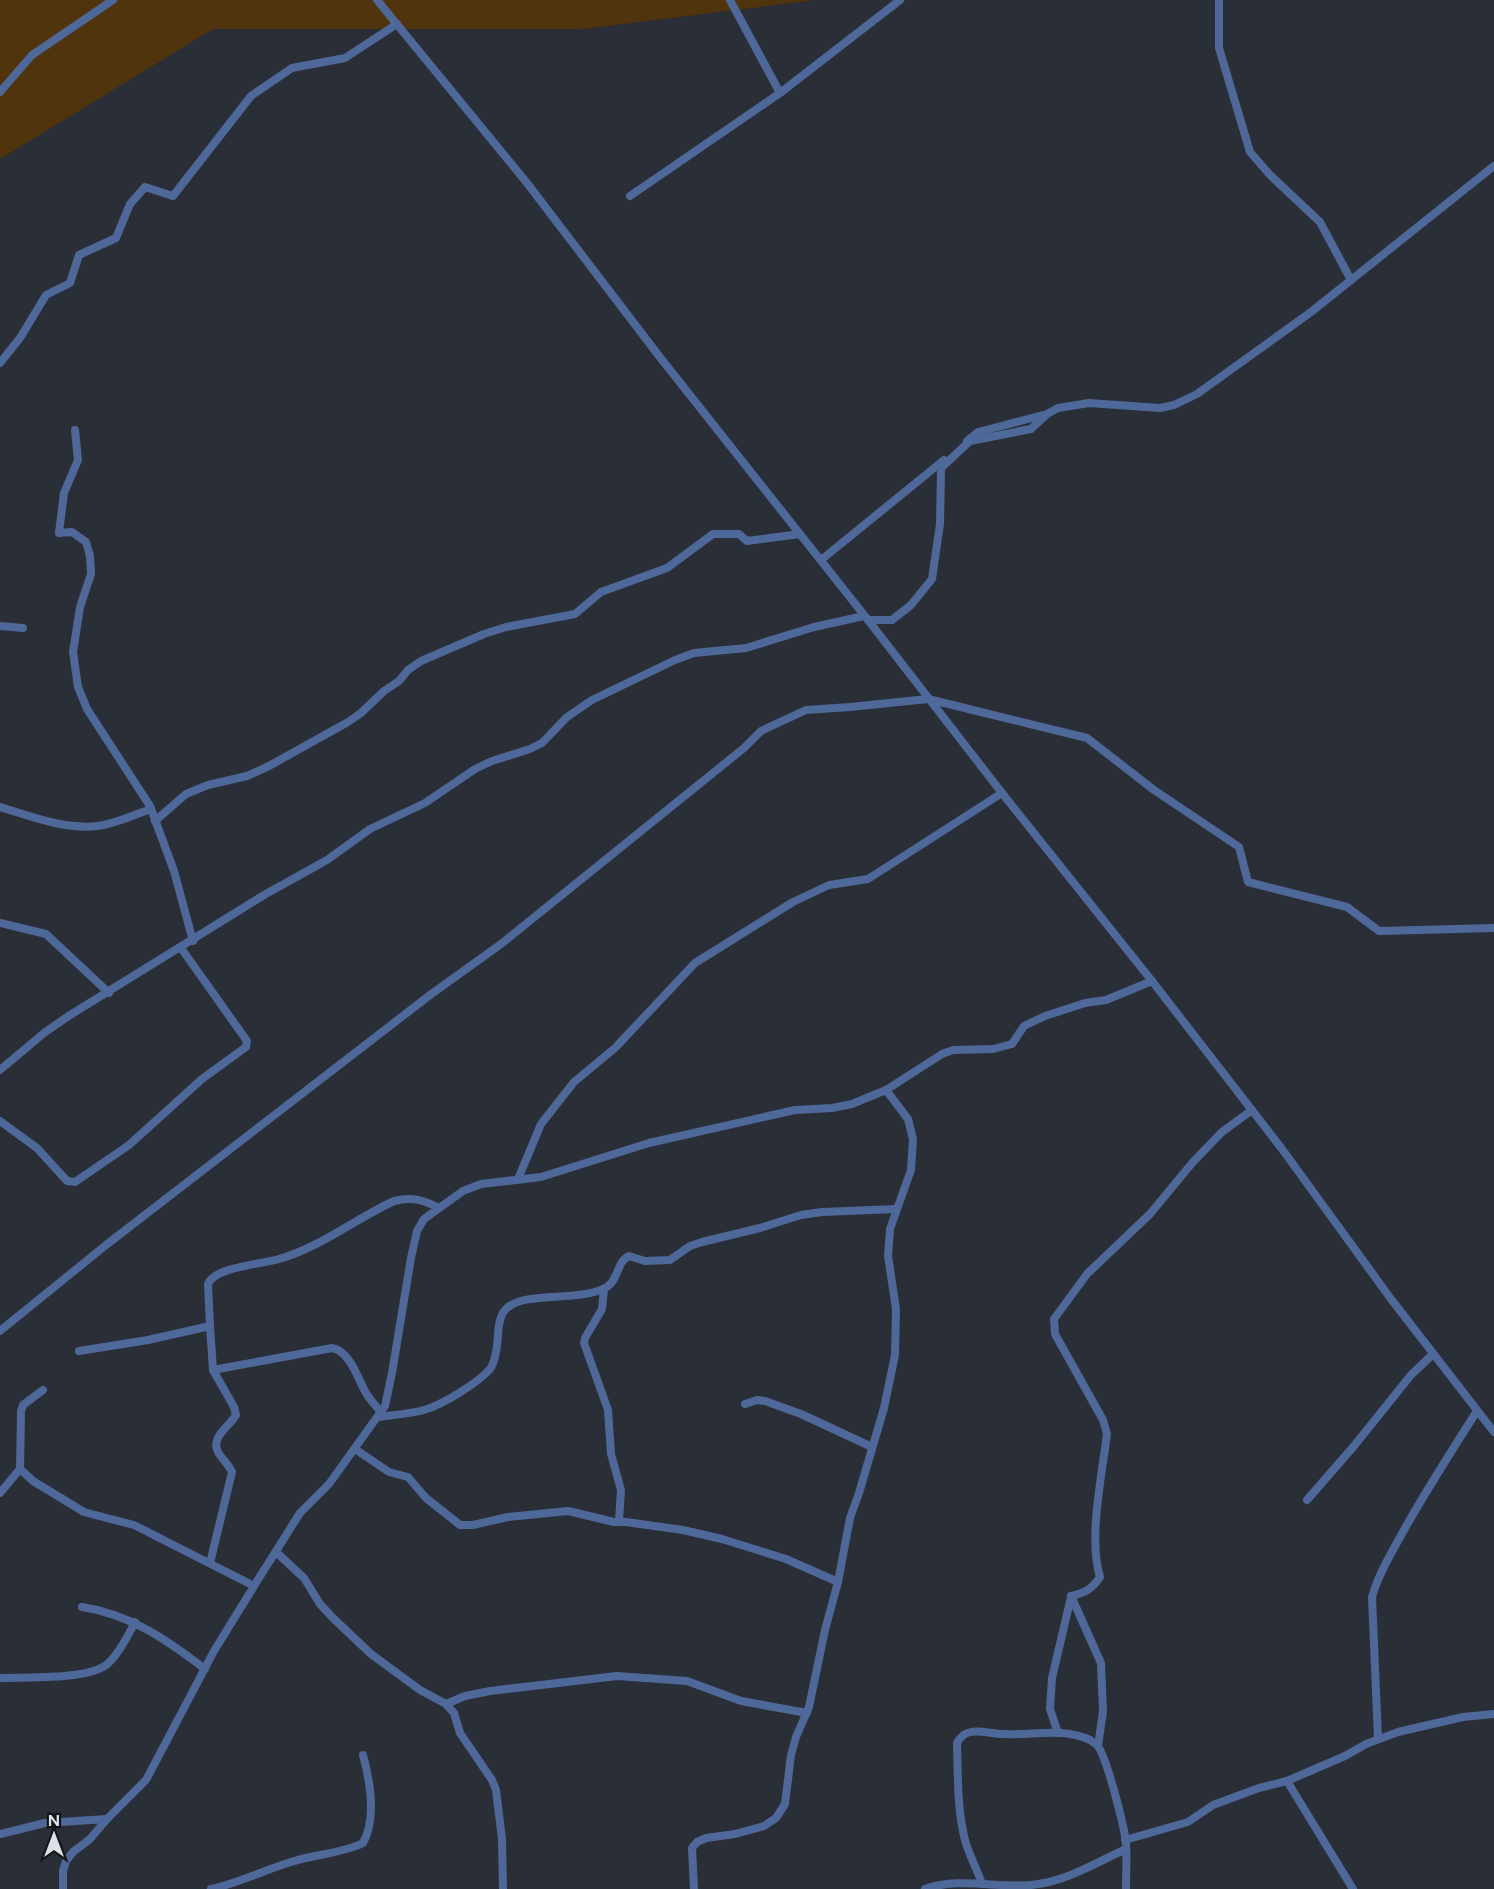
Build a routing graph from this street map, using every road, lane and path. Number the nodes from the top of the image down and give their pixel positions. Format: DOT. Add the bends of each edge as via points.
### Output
graph roads {
  1 [pos="113,0"];
  2 [pos="377,0"];
  3 [pos="900,0"];
  4 [pos="1220,0"];
  5 [pos="734,2"];
  6 [pos="397,24"];
  7 [pos="0,93"];
  8 [pos="780,93"];
  9 [pos="1494,166"];
  10 [pos="630,196"];
  11 [pos="1351,280"];
  12 [pos="0,363"];
  13 [pos="1047,414"];
  14 [pos="75,429"];
  15 [pos="800,534"];
  16 [pos="820,560"];
  17 [pos="866,618"];
  18 [pos="0,626"];
  19 [pos="23,628"];
  20 [pos="928,699"];
  21 [pos="1002,793"];
  22 [pos="0,807"];
  23 [pos="151,809"];
  24 [pos="155,821"];
  25 [pos="0,923"];
  26 [pos="1494,928"];
  27 [pos="193,941"];
  28 [pos="181,948"];
  29 [pos="1152,981"];
  30 [pos="109,993"];
  31 [pos="0,1070"];
  32 [pos="886,1090"];
  33 [pos="1252,1110"];
  34 [pos="0,1121"];
  35 [pos="518,1179"];
  36 [pos="439,1208"];
  37 [pos="896,1209"];
  38 [pos="604,1289"];
  39 [pos="210,1326"];
  40 [pos="0,1331"];
  41 [pos="79,1351"];
  42 [pos="1433,1354"];
  43 [pos="213,1370"];
  44 [pos="43,1390"];
  45 [pos="745,1404"];
  46 [pos="1477,1411"];
  47 [pos="380,1415"];
  48 [pos="1494,1432"];
  49 [pos="872,1447"];
  50 [pos="355,1449"];
  51 [pos="20,1469"];
  52 [pos="0,1493"];
  53 [pos="1307,1500"];
  54 [pos="619,1521"];
  55 [pos="276,1552"];
  56 [pos="210,1563"];
  57 [pos="838,1582"];
  58 [pos="254,1586"];
  59 [pos="1071,1596"];
  60 [pos="82,1607"];
  61 [pos="135,1622"];
  62 [pos="205,1669"];
  63 [pos="0,1678"];
  64 [pos="446,1704"];
  65 [pos="807,1713"];
  66 [pos="1494,1714"];
  67 [pos="1058,1733"];
  68 [pos="1378,1739"];
  69 [pos="1098,1746"];
  70 [pos="363,1755"];
  71 [pos="1287,1781"];
  72 [pos="107,1819"];
  73 [pos="0,1834"];
  74 [pos="1126,1844"];
  75 [pos="982,1884"];
  76 [pos="63,1889"];
  77 [pos="211,1889"];
  78 [pos="503,1889"];
  79 [pos="694,1889"];
  80 [pos="925,1889"];
  81 [pos="1126,1889"];
  82 [pos="1353,1889"];
  1 -- 7 [label="street" via="33,55"];
  2 -- 6 [label="street"];
  3 -- 8 [label="street"];
  4 -- 11 [label="street" via="1219,48 1250,152 1320,222"];
  5 -- 8 [label="street"];
  6 -- 12 [label="street" via="345,58 292,68 251,96 173,196 145,188 130,204 117,238 79,255 70,283 46,295 21,338"];
  6 -- 15 [label="street" via="527,183"];
  8 -- 10 [label="street"];
  9 -- 11 [label="street"];
  11 -- 13 [label="street" via="1232,370 1174,405 1150,408 1071,404"];
  13 -- 16 [label="street" via="978,432"];
  13 -- 17 [label="street" via="1030,429 970,441 941,468 940,524 932,579 911,605 892,620"];
  14 -- 23 [label="street" via="78,460 64,493 58,533 72,532 86,542 90,556 91,574 80,607 73,652 78,687 87,709"];
  15 -- 16 [label="street"];
  15 -- 24 [label="street" via="747,541 739,534 713,534 667,568 602,592 575,614 483,634 421,661 348,722 247,776 186,794"];
  16 -- 17 [label="street"];
  17 -- 20 [label="street"];
  17 -- 27 [label="street" via="814,627 746,648 694,652 675,660 592,700 567,717 542,743 492,761 425,804 370,829 327,860"];
  18 -- 19 [label="street"];
  20 -- 21 [label="street"];
  20 -- 26 [label="street" via="1087,738 1239,847 1248,882 1347,907 1379,932"];
  20 -- 40 [label="street" via="806,710 761,731 510,937 106,1245"];
  21 -- 29 [label="street"];
  21 -- 35 [label="street" via="868,879 829,885 793,902 695,963 615,1048 574,1082 541,1124"];
  22 -- 23 [label="street" via="48,821 87,826 108,824"];
  23 -- 24 [label="street"];
  24 -- 27 [label="street" via="174,871"];
  25 -- 30 [label="street" via="46,934"];
  27 -- 28 [label="street"];
  28 -- 30 [label="street"];
  28 -- 34 [label="street" via="247,1041 246,1047 202,1079 129,1145 75,1182 67,1181 37,1148"];
  29 -- 32 [label="street" via="1106,1000 1045,1016 1024,1026 1012,1044 942,1054"];
  29 -- 33 [label="street"];
  30 -- 31 [label="street" via="44,1032"];
  32 -- 35 [label="street" via="843,1106 795,1110 674,1137 541,1177"];
  32 -- 37 [label="street" via="908,1119 913,1139 910,1170"];
  33 -- 42 [label="street"];
  33 -- 59 [label="street" via="1222,1132 1150,1214 1098,1262 1054,1319 1055,1334 1107,1434 1096,1538 1100,1577 1093,1587"];
  35 -- 36 [label="street" via="482,1184 463,1191"];
  36 -- 39 [label="street" via="422,1199 407,1198 302,1251 215,1276 208,1284"];
  36 -- 47 [label="street" via="424,1219 417,1231 388,1396"];
  37 -- 38 [label="street" via="801,1215 690,1246 670,1260 645,1261 629,1256 612,1284"];
  37 -- 49 [label="street" via="888,1256 897,1309 895,1355"];
  38 -- 47 [label="street" via="512,1304 501,1317 496,1353 489,1370 425,1410"];
  38 -- 54 [label="street" via="602,1309 584,1343 608,1410 611,1454 621,1490"];
  39 -- 41 [label="street"];
  39 -- 43 [label="street"];
  42 -- 46 [label="street"];
  42 -- 53 [label="street"];
  43 -- 47 [label="street" via="338,1348"];
  43 -- 56 [label="street" via="236,1415 216,1444 232,1472"];
  44 -- 51 [label="street" via="21,1411"];
  45 -- 49 [label="street" via="765,1401"];
  46 -- 48 [label="street"];
  46 -- 68 [label="street" via="1384,1564 1372,1597"];
  47 -- 50 [label="street"];
  49 -- 57 [label="street" via="850,1518"];
  50 -- 54 [label="street" via="389,1472 408,1477 426,1498 460,1525 555,1511"];
  50 -- 55 [label="street" via="329,1484 300,1513"];
  51 -- 52 [label="street"];
  51 -- 56 [label="street" via="84,1512 134,1525"];
  54 -- 57 [label="street" via="683,1530 749,1546"];
  55 -- 58 [label="street"];
  55 -- 64 [label="street" via="304,1578 333,1618 371,1654"];
  56 -- 58 [label="street"];
  57 -- 65 [label="street"];
  58 -- 62 [label="street"];
  59 -- 67 [label="street" via="1052,1678 1050,1709"];
  59 -- 69 [label="street" via="1101,1663 1103,1711"];
  60 -- 61 [label="street"];
  61 -- 62 [label="street"];
  61 -- 63 [label="street" via="106,1665 77,1675"];
  62 -- 72 [label="street" via="146,1780"];
  64 -- 65 [label="street" via="490,1691 617,1676 687,1681 741,1701"];
  64 -- 78 [label="street" via="496,1790"];
  65 -- 79 [label="street" via="791,1755 785,1804 776,1818 764,1826 698,1842 692,1848"];
  66 -- 68 [label="street" via="1463,1717"];
  67 -- 69 [label="street"];
  67 -- 75 [label="street" via="979,1731 959,1739 962,1823"];
  68 -- 71 [label="street"];
  69 -- 74 [label="street"];
  70 -- 77 [label="street" via="370,1807 363,1843"];
  71 -- 74 [label="street" via="1213,1805 1188,1822"];
  71 -- 82 [label="street"];
  72 -- 73 [label="street" via="45,1823"];
  72 -- 76 [label="street" via="66,1861"];
  74 -- 75 [label="street" via="1066,1878 1029,1885"];
  74 -- 81 [label="street"];
  75 -- 80 [label="street" via="947,1884"];
}
